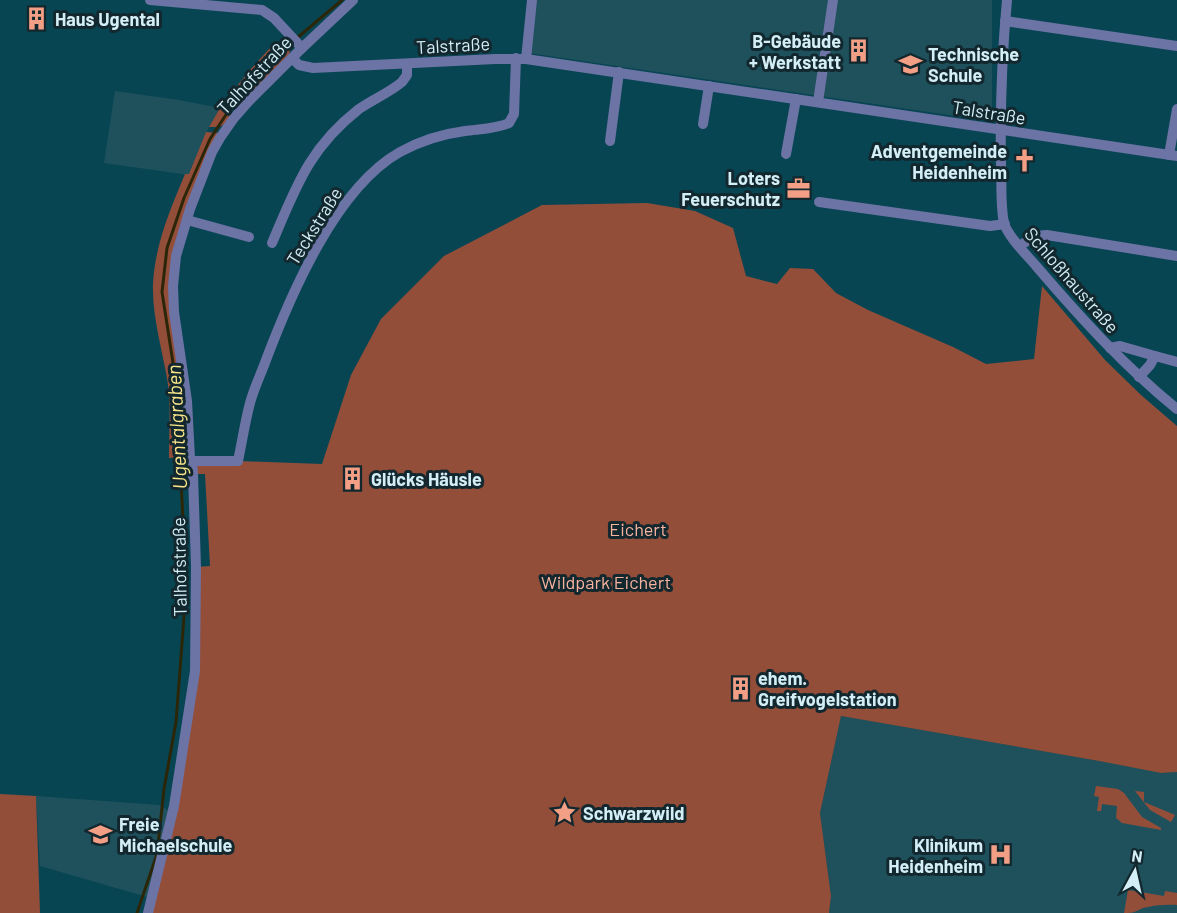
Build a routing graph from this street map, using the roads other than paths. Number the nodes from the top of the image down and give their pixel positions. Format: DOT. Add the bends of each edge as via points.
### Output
graph roads {
  1 [pos="150,0"];
  2 [pos="352,0"];
  3 [pos="532,0"];
  4 [pos="832,0"];
  5 [pos="1007,0"];
  6 [pos="1005,21"];
  7 [pos="300,46"];
  8 [pos="1177,46"];
  9 [pos="292,58"];
  10 [pos="521,59"];
  11 [pos="407,64"];
  12 [pos="619,72"];
  13 [pos="709,86"];
  14 [pos="796,99"];
  15 [pos="818,102"];
  16 [pos="1177,109"];
  17 [pos="703,124"];
  18 [pos="1001,130"];
  19 [pos="610,141"];
  20 [pos="786,154"];
  21 [pos="1173,155"];
  22 [pos="819,202"];
  23 [pos="187,219"];
  24 [pos="1005,224"];
  25 [pos="249,237"];
  26 [pos="272,243"];
  27 [pos="1019,246"];
  28 [pos="1177,256"];
  29 [pos="1110,348"];
  30 [pos="1155,356"];
  31 [pos="1177,362"];
  32 [pos="1139,377"];
  33 [pos="1177,409"];
  34 [pos="192,461"];
  35 [pos="148,913"];
  1 -- 7 [label="street" via="262,10"];
  2 -- 7 [label="street, Talhofstraße"];
  3 -- 10 [label="street, Teckstraße"];
  4 -- 15 [label="street"];
  5 -- 6 [label="street, Schloßhaustraße"];
  6 -- 8 [label="street"];
  6 -- 18 [label="street, Schloßhaustraße"];
  7 -- 9 [label="street, Talhofstraße"];
  9 -- 11 [label="street, Talstraße" via="299,65 313,68"];
  9 -- 23 [label="street, Talhofstraße" via="249,101 220,138"];
  10 -- 11 [label="street, Talstraße"];
  10 -- 12 [label="street, Talstraße"];
  10 -- 34 [label="street, Teckstraße" via="514,114 509,123 445,134 409,147 372,173 353,195 311,256 274,338 250,402 238,461"];
  11 -- 26 [label="street" via="402,82 357,111 321,146 300,179"];
  12 -- 13 [label="street, Talstraße"];
  12 -- 19 [label="street"];
  13 -- 14 [label="street, Talstraße"];
  13 -- 17 [label="street"];
  14 -- 15 [label="street, Talstraße"];
  14 -- 20 [label="street"];
  15 -- 18 [label="street, Talstraße"];
  16 -- 21 [label="street"];
  18 -- 21 [label="street, Talstraße"];
  18 -- 24 [label="street, Schloßhaustraße"];
  22 -- 24 [label="street" via="990,226"];
  23 -- 25 [label="street"];
  23 -- 34 [label="street, Talhofstraße" via="176,256 173,294"];
  24 -- 27 [label="street, Schloßhaustraße"];
  27 -- 28 [label="street" via="1036,236 1047,235"];
  27 -- 29 [label="street, Schloßhaustraße"];
  29 -- 30 [label="street" via="1125,347"];
  29 -- 32 [label="street, Schloßhaustraße"];
  30 -- 31 [label="street"];
  30 -- 32 [label="street"];
  32 -- 33 [label="street, Schloßhaustraße"];
  34 -- 35 [label="street, Talhofstraße" via="195,671 174,806"];
}
